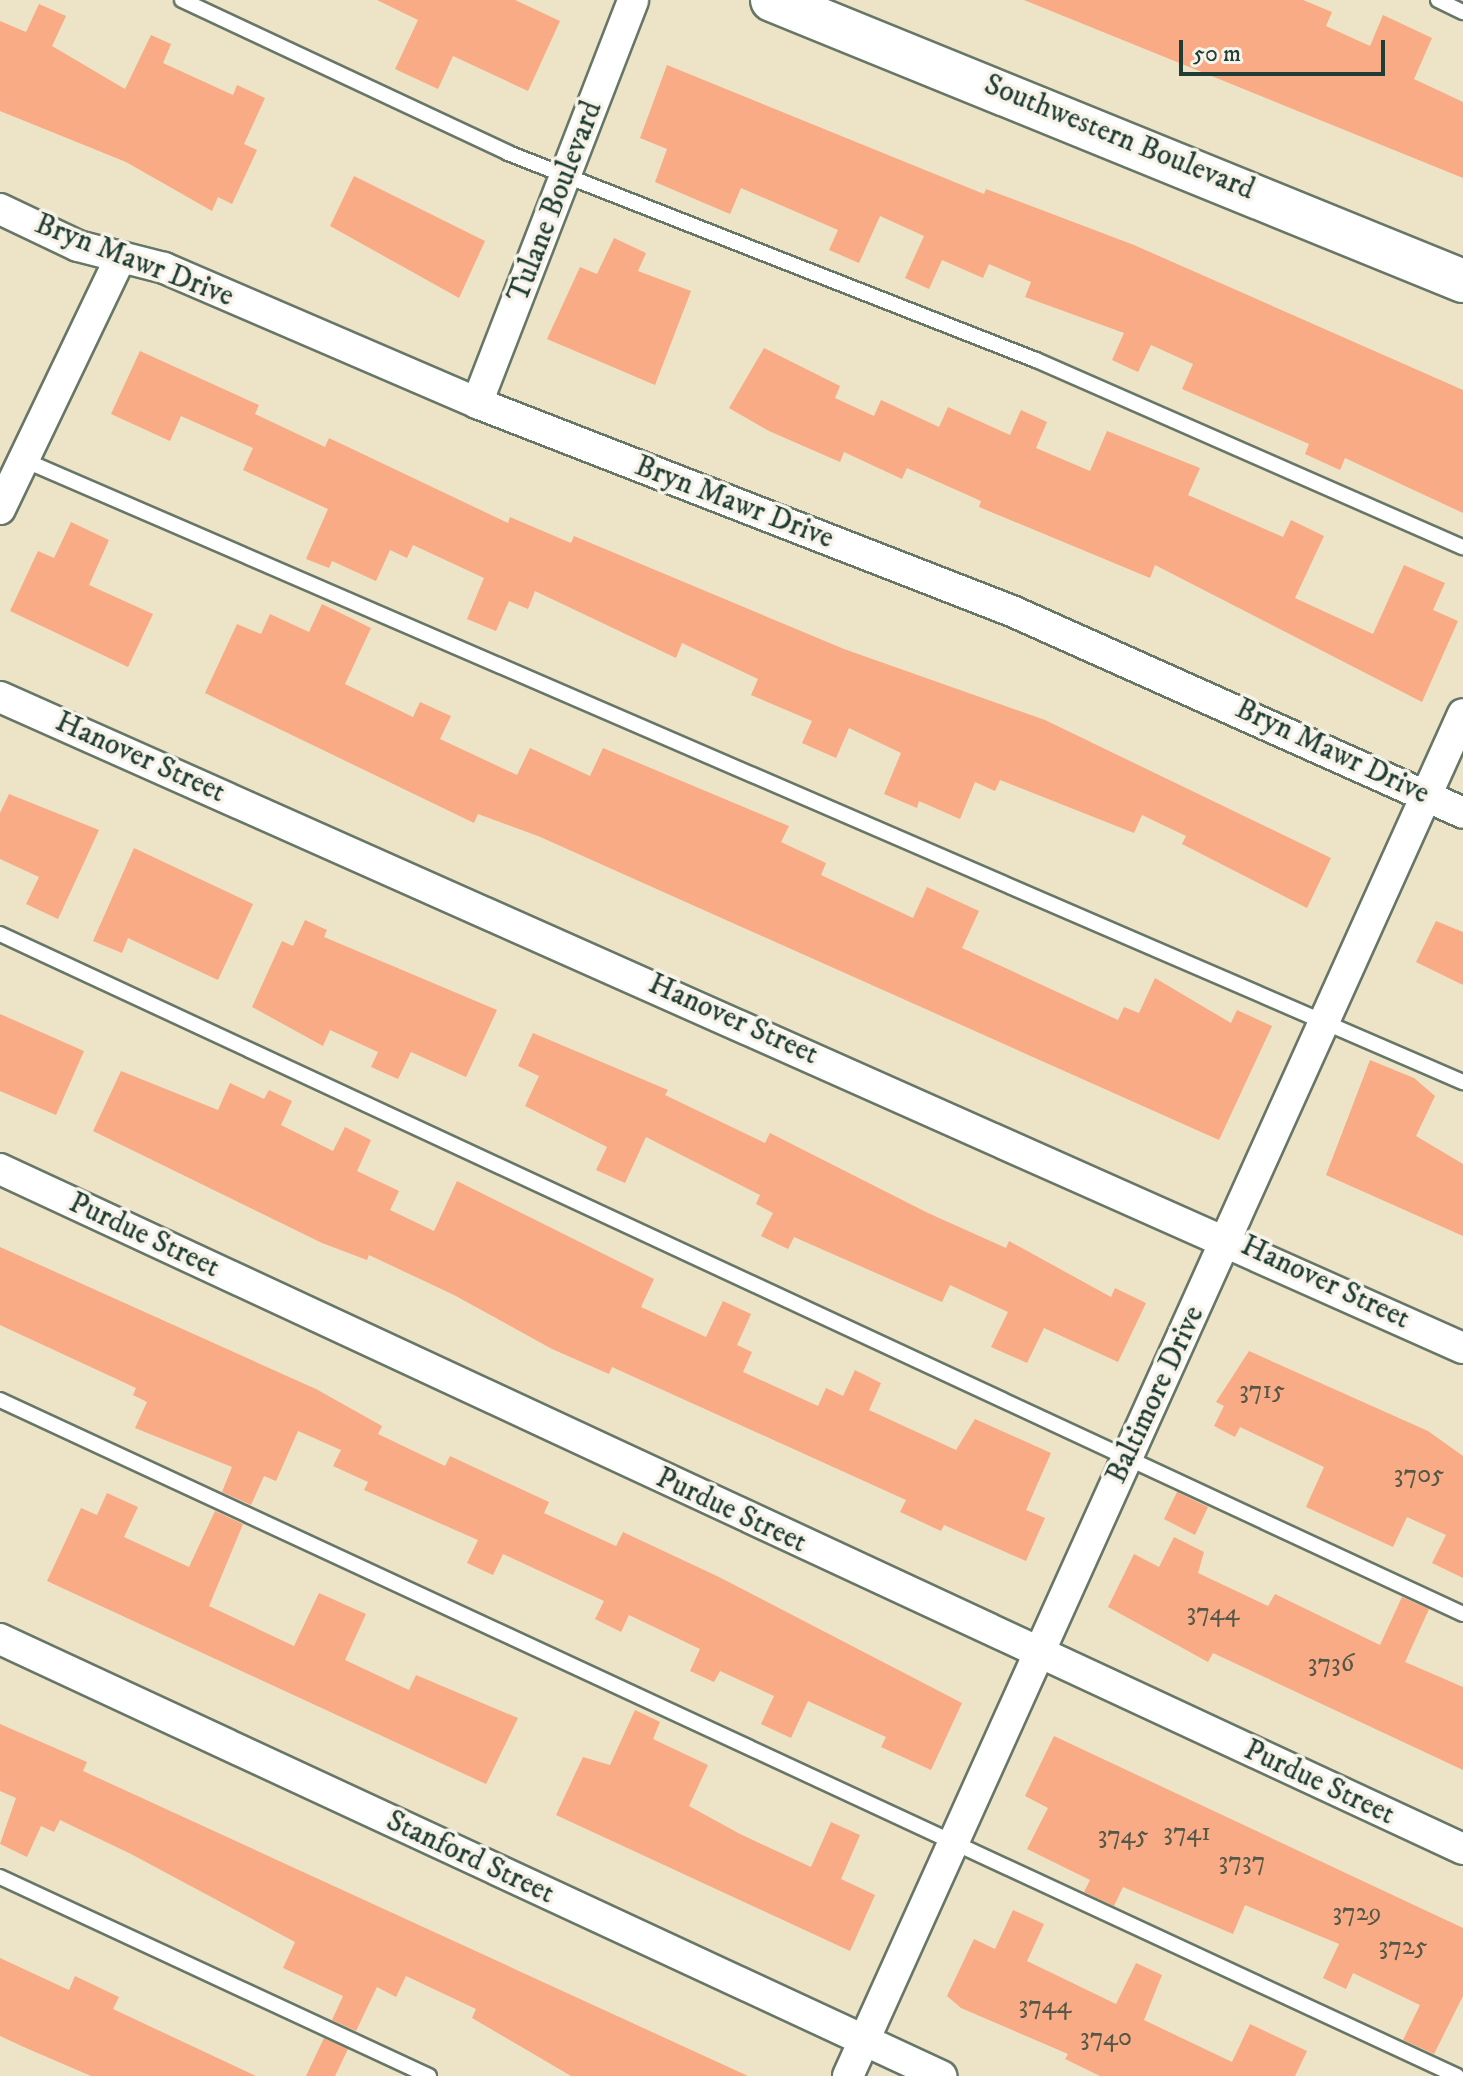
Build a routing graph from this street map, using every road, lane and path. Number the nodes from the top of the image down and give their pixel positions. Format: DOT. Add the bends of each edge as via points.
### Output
graph roads {
  1 [pos="182,0"];
  2 [pos="633,0"];
  3 [pos="772,0"];
  4 [pos="1438,0"];
  5 [pos="1463,12"];
  6 [pos="568,175"];
  7 [pos="0,209"];
  8 [pos="121,256"];
  9 [pos="1463,281"];
  10 [pos="477,403"];
  11 [pos="14,465"];
  12 [pos="0,509"];
  13 [pos="1463,547"];
  14 [pos="0,697"];
  15 [pos="1463,714"];
  16 [pos="1425,796"];
  17 [pos="1463,813"];
  18 [pos="0,934"];
  19 [pos="1324,1017"];
  20 [pos="1463,1082"];
  21 [pos="0,1169"];
  22 [pos="1228,1238"];
  23 [pos="1463,1348"];
  24 [pos="0,1400"];
  25 [pos="1128,1457"];
  26 [pos="1463,1614"];
  27 [pos="0,1639"];
  28 [pos="1038,1655"];
  29 [pos="952,1842"];
  30 [pos="1463,1849"];
  31 [pos="0,1877"];
  32 [pos="864,2040"];
  33 [pos="429,2076"];
  34 [pos="848,2076"];
  35 [pos="941,2076"];
  36 [pos="1457,2076"];
  1 -- 6 [label="lane"];
  2 -- 6 [label="street, Tulane Boulevard"];
  3 -- 9 [label="street, Southwestern Boulevard"];
  4 -- 5 [label="lane"];
  6 -- 10 [label="street, Tulane Boulevard"];
  6 -- 13 [label="lane" via="1050,365"];
  7 -- 8 [label="street, Bryn Mawr Drive" via="78,246"];
  8 -- 10 [label="street, Bryn Mawr Drive"];
  8 -- 11 [label="street"];
  10 -- 16 [label="street, Bryn Mawr Drive" via="1012,611"];
  11 -- 12 [label="street"];
  11 -- 19 [label="lane"];
  14 -- 22 [label="street, Hanover Street"];
  15 -- 16 [label="street, Baltimore Drive"];
  16 -- 17 [label="street, Bryn Mawr Drive"];
  16 -- 19 [label="street, Baltimore Drive"];
  18 -- 25 [label="lane"];
  19 -- 20 [label="lane"];
  19 -- 22 [label="street, Baltimore Drive"];
  21 -- 28 [label="street, Purdue Street"];
  22 -- 23 [label="street, Hanover Street"];
  22 -- 25 [label="street, Baltimore Drive"];
  24 -- 29 [label="lane"];
  25 -- 26 [label="lane"];
  25 -- 28 [label="street, Baltimore Drive"];
  27 -- 32 [label="street, Stanford Street"];
  28 -- 29 [label="street, Baltimore Drive"];
  28 -- 30 [label="street, Purdue Street"];
  29 -- 32 [label="street, Baltimore Drive"];
  29 -- 36 [label="lane"];
  31 -- 33 [label="lane"];
  32 -- 34 [label="street, Baltimore Drive"];
  32 -- 35 [label="street, Stanford Street"];
}
